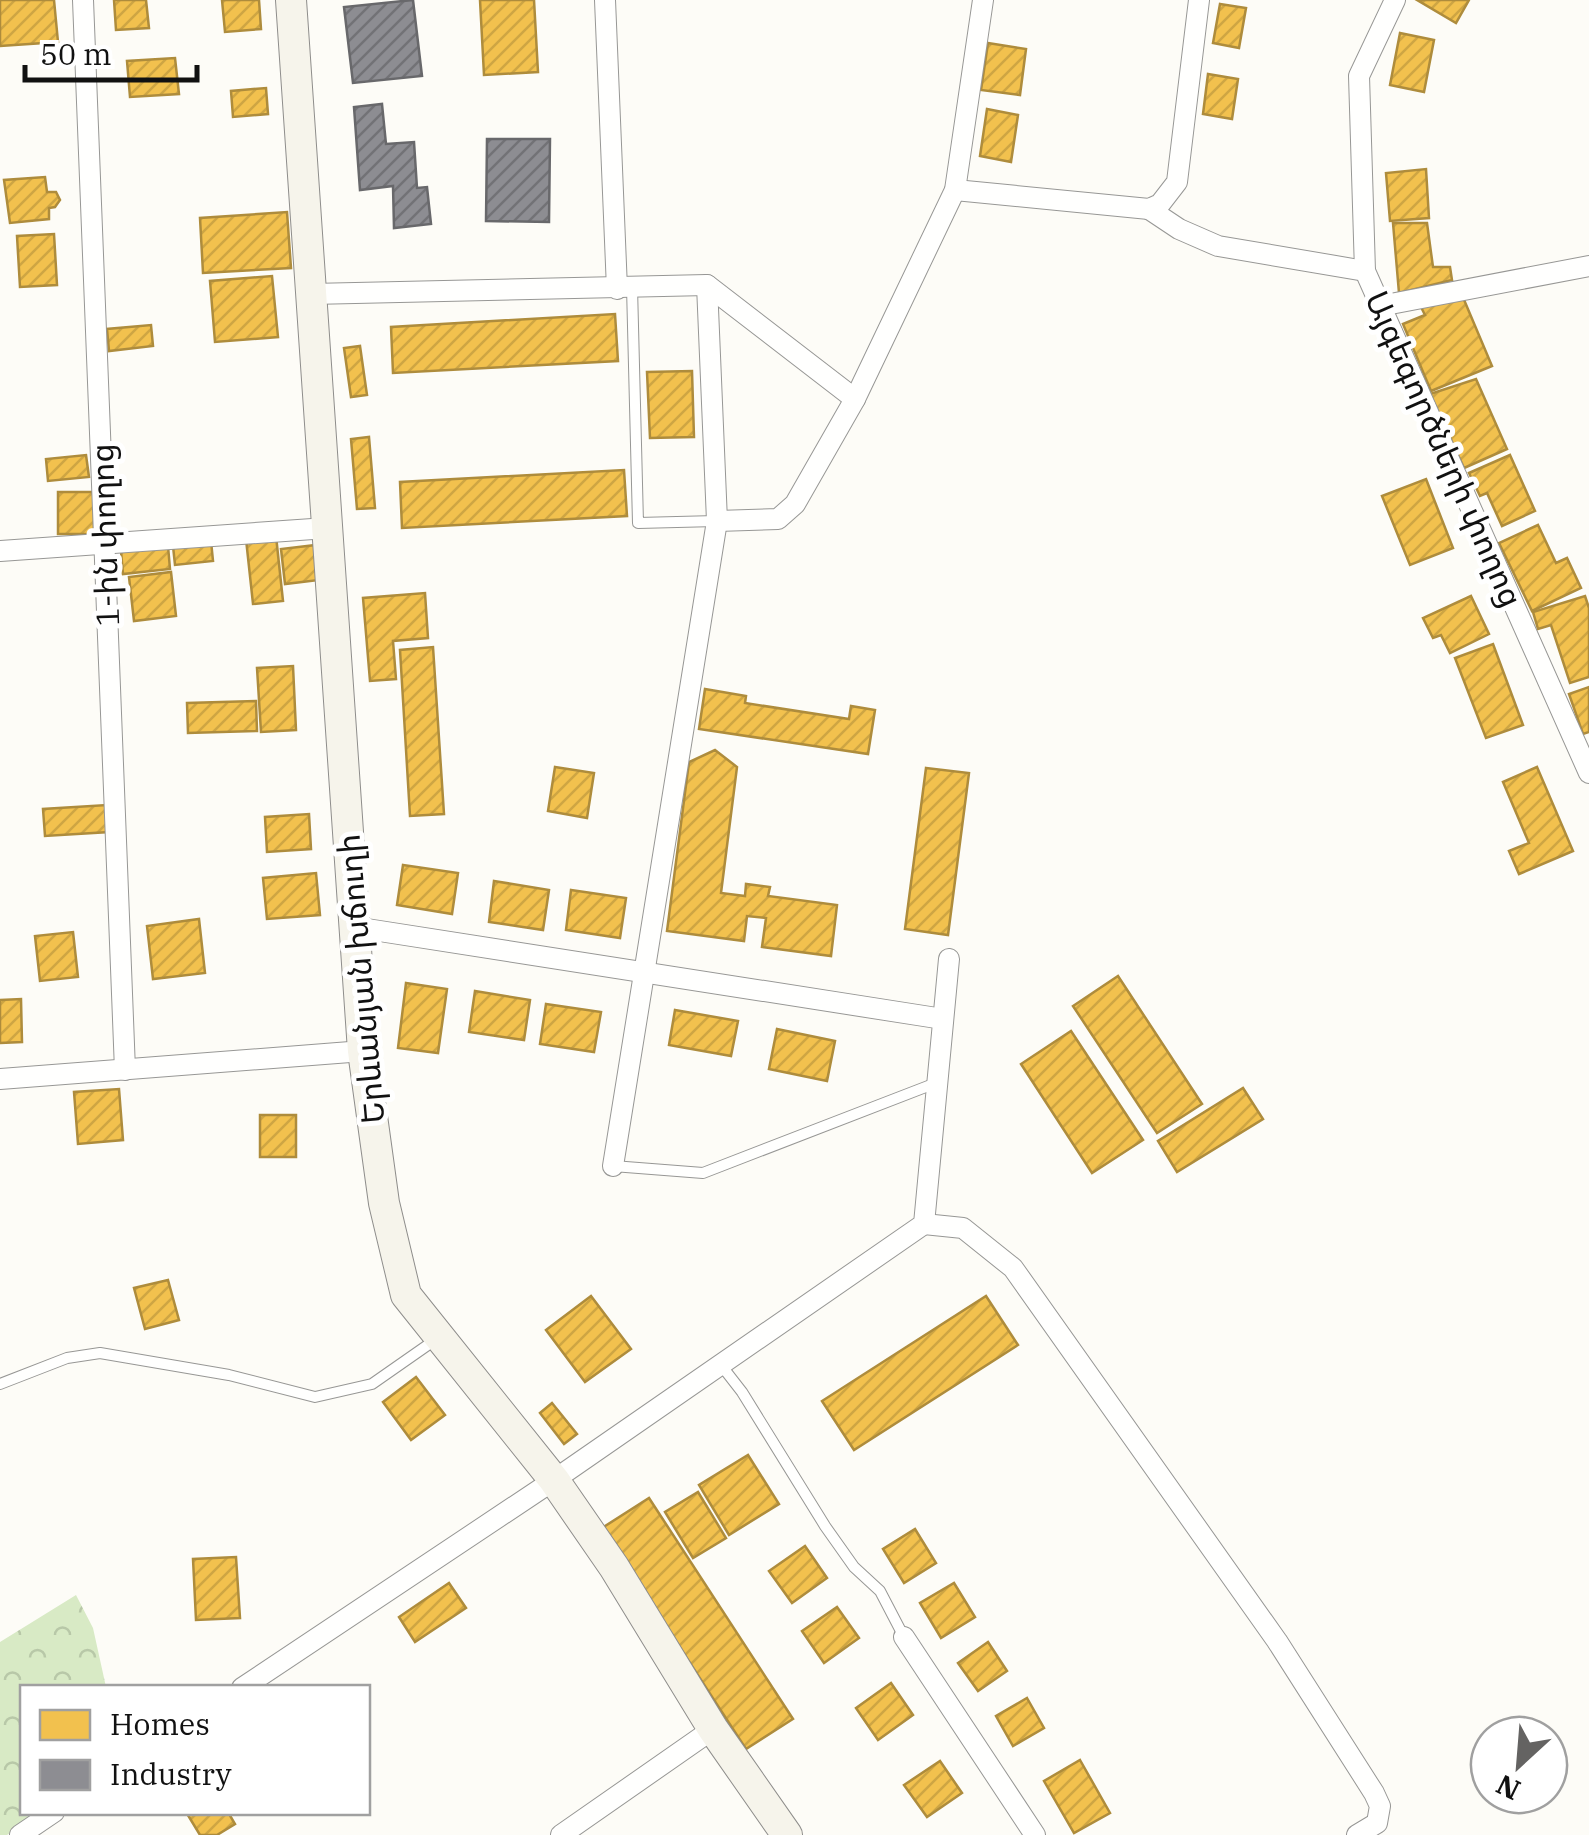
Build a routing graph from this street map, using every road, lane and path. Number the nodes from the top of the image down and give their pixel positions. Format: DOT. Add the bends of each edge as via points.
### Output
graph roads {
  1 [pos="83,0"];
  2 [pos="291,0"];
  3 [pos="606,0"];
  4 [pos="983,0"];
  5 [pos="1199,0"];
  6 [pos="1395,0"];
  7 [pos="955,190"];
  8 [pos="1149,208"];
  9 [pos="1589,266"];
  10 [pos="1365,271"];
  11 [pos="706,285"];
  12 [pos="624,288"];
  13 [pos="310,294"];
  14 [pos="1380,306"];
  15 [pos="854,400"];
  16 [pos="717,521"];
  17 [pos="326,528"];
  18 [pos="106,545"];
  19 [pos="0,551"];
  20 [pos="1589,774"];
  21 [pos="354,927"];
  22 [pos="949,960"];
  23 [pos="646,972"];
  24 [pos="943,1019"];
  25 [pos="362,1051"];
  26 [pos="124,1070"];
  27 [pos="0,1079"];
  28 [pos="937,1082"];
  29 [pos="613,1166"];
  30 [pos="924,1224"];
  31 [pos="440,1336"];
  32 [pos="722,1366"];
  33 [pos="0,1384"];
  34 [pos="554,1480"];
  35 [pos="904,1637"];
  36 [pos="246,1685"];
  37 [pos="714,1729"];
  38 [pos="50,1815"];
  39 [pos="20,1835"];
  40 [pos="561,1835"];
  41 [pos="787,1835"];
  42 [pos="1035,1835"];
  43 [pos="1358,1835"];
  1 -- 18 [label="street, 1-ին փողոց"];
  2 -- 13 [label="main road, Երևանյան խճուղի"];
  3 -- 12 [label="street"];
  4 -- 7 [label="street"];
  5 -- 8 [label="street" via="1177,182"];
  6 -- 10 [label="street, Այգեգործների փողոց" via="1358,76"];
  7 -- 8 [label="street"];
  7 -- 15 [label="street"];
  8 -- 10 [label="street" via="1218,246"];
  9 -- 14 [label="street"];
  10 -- 14 [label="street, Այգեգործների փողոց"];
  11 -- 12 [label="street"];
  11 -- 15 [label="street"];
  11 -- 16 [label="street"];
  12 -- 13 [label="street"];
  12 -- 16 [label="lane" via="638,523"];
  13 -- 17 [label="main road, Երևանյան խճուղի"];
  14 -- 20 [label="street, Այգեգործների փողոց"];
  15 -- 16 [label="street" via="795,504 778,519"];
  16 -- 23 [label="street"];
  17 -- 18 [label="street"];
  17 -- 21 [label="main road, Երևանյան խճուղի"];
  18 -- 19 [label="street"];
  18 -- 26 [label="street, 1-ին փողոց"];
  21 -- 23 [label="street"];
  21 -- 25 [label="main road, Երևանյան խճուղի"];
  22 -- 24 [label="street"];
  23 -- 24 [label="street"];
  23 -- 29 [label="street"];
  24 -- 28 [label="street"];
  25 -- 26 [label="street"];
  25 -- 31 [label="main road, Երևանյան խճուղի" via="384,1203 406,1295"];
  26 -- 27 [label="street"];
  28 -- 29 [label="lane" via="703,1173"];
  28 -- 30 [label="street"];
  30 -- 32 [label="street"];
  30 -- 43 [label="street" via="963,1228 1013,1268 1277,1641 1374,1793 1377,1823"];
  31 -- 33 [label="lane" via="372,1384 315,1396 100,1353"];
  31 -- 34 [label="main road, Երևանյան խճուղի"];
  32 -- 34 [label="street"];
  32 -- 35 [label="lane" via="825,1526 880,1591"];
  34 -- 36 [label="street"];
  34 -- 37 [label="main road, Երևանյան խճուղի"];
  35 -- 42 [label="street"];
  37 -- 40 [label="street"];
  37 -- 41 [label="main road, Երևանյան խճուղի"];
  38 -- 39 [label="street"];
}
